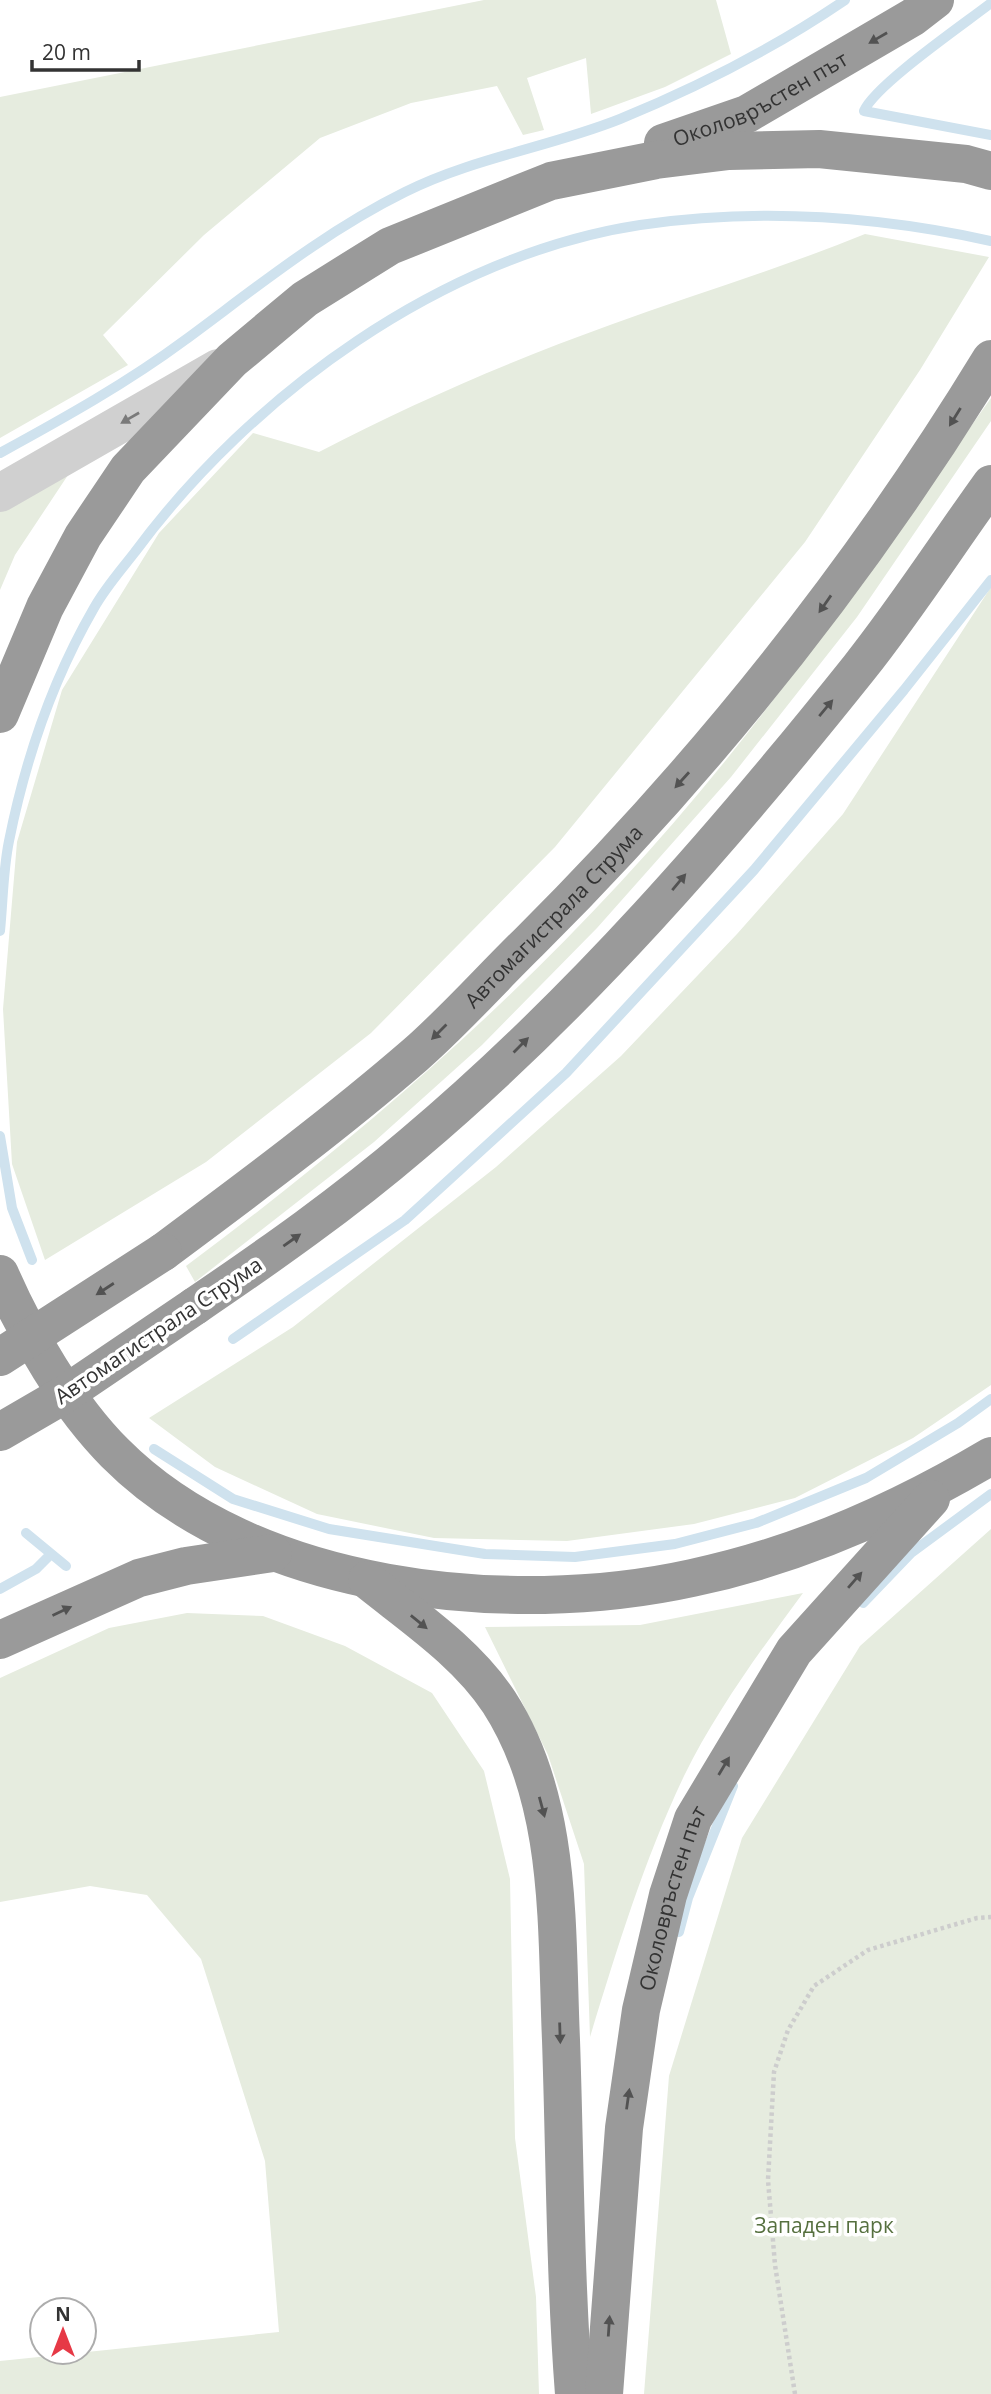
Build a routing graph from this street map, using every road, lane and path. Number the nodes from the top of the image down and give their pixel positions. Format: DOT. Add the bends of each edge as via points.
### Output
graph roads {
  1 [pos="935,0"];
  2 [pos="991,171"];
  3 [pos="572,175"];
  4 [pos="991,359"];
  5 [pos="232,360"];
  6 [pos="991,484"];
  7 [pos="0,493"];
  8 [pos="0,714"];
  9 [pos="0,1274"];
  10 [pos="0,1356"];
  11 [pos="0,1432"];
  12 [pos="991,1456"];
  13 [pos="945,1483"];
  14 [pos="273,1553"];
  15 [pos="366,1579"];
  16 [pos="0,1640"];
  17 [pos="991,1917"];
  18 [pos="574,2394"];
  19 [pos="604,2394"];
  20 [pos="795,2394"];
  1 -- 3 [label="highway, Околовръстен път, one-way" via="747,114"];
  2 -- 3 [label="highway" via="966,164 819,149 729,151"];
  3 -- 5 [label="highway" via="390,246 305,299"];
  4 -- 10 [label="highway, Автомагистрала Струма, one-way, bridge" via="953,422 811,624 738,717 617,853 418,1052 314,1139 163,1252"];
  5 -- 7 [label="street, one-way"];
  5 -- 8 [label="highway" via="128,469 83,536 45,607"];
  11 -- 6 [label="highway, Автомагистрала Струма, one-way, bridge" via="62,1396 322,1219 415,1143 515,1051 668,895 861,666"];
  9 -- 14 [label="highway" via="20,1317 69,1395 116,1455 179,1505"];
  12 -- 13 [label="highway"];
  13 -- 15 [label="highway" via="771,1557 692,1578 611,1591 529,1595 447,1591"];
  19 -- 13 [label="highway, Околовръстен път, one-way" via="624,2128 641,2010 667,1895 693,1819 794,1651"];
  14 -- 15 [label="highway"];
  16 -- 14 [label="highway, one-way" via="139,1578"];
  15 -- 18 [label="highway, one-way" via="456,1652 498,1701 527,1756 544,1814 555,1898"];
  17 -- 20 [label="path" via="977,1917 868,1950 814,1986 788,2030 774,2072 768,2180 775,2265"];
}
